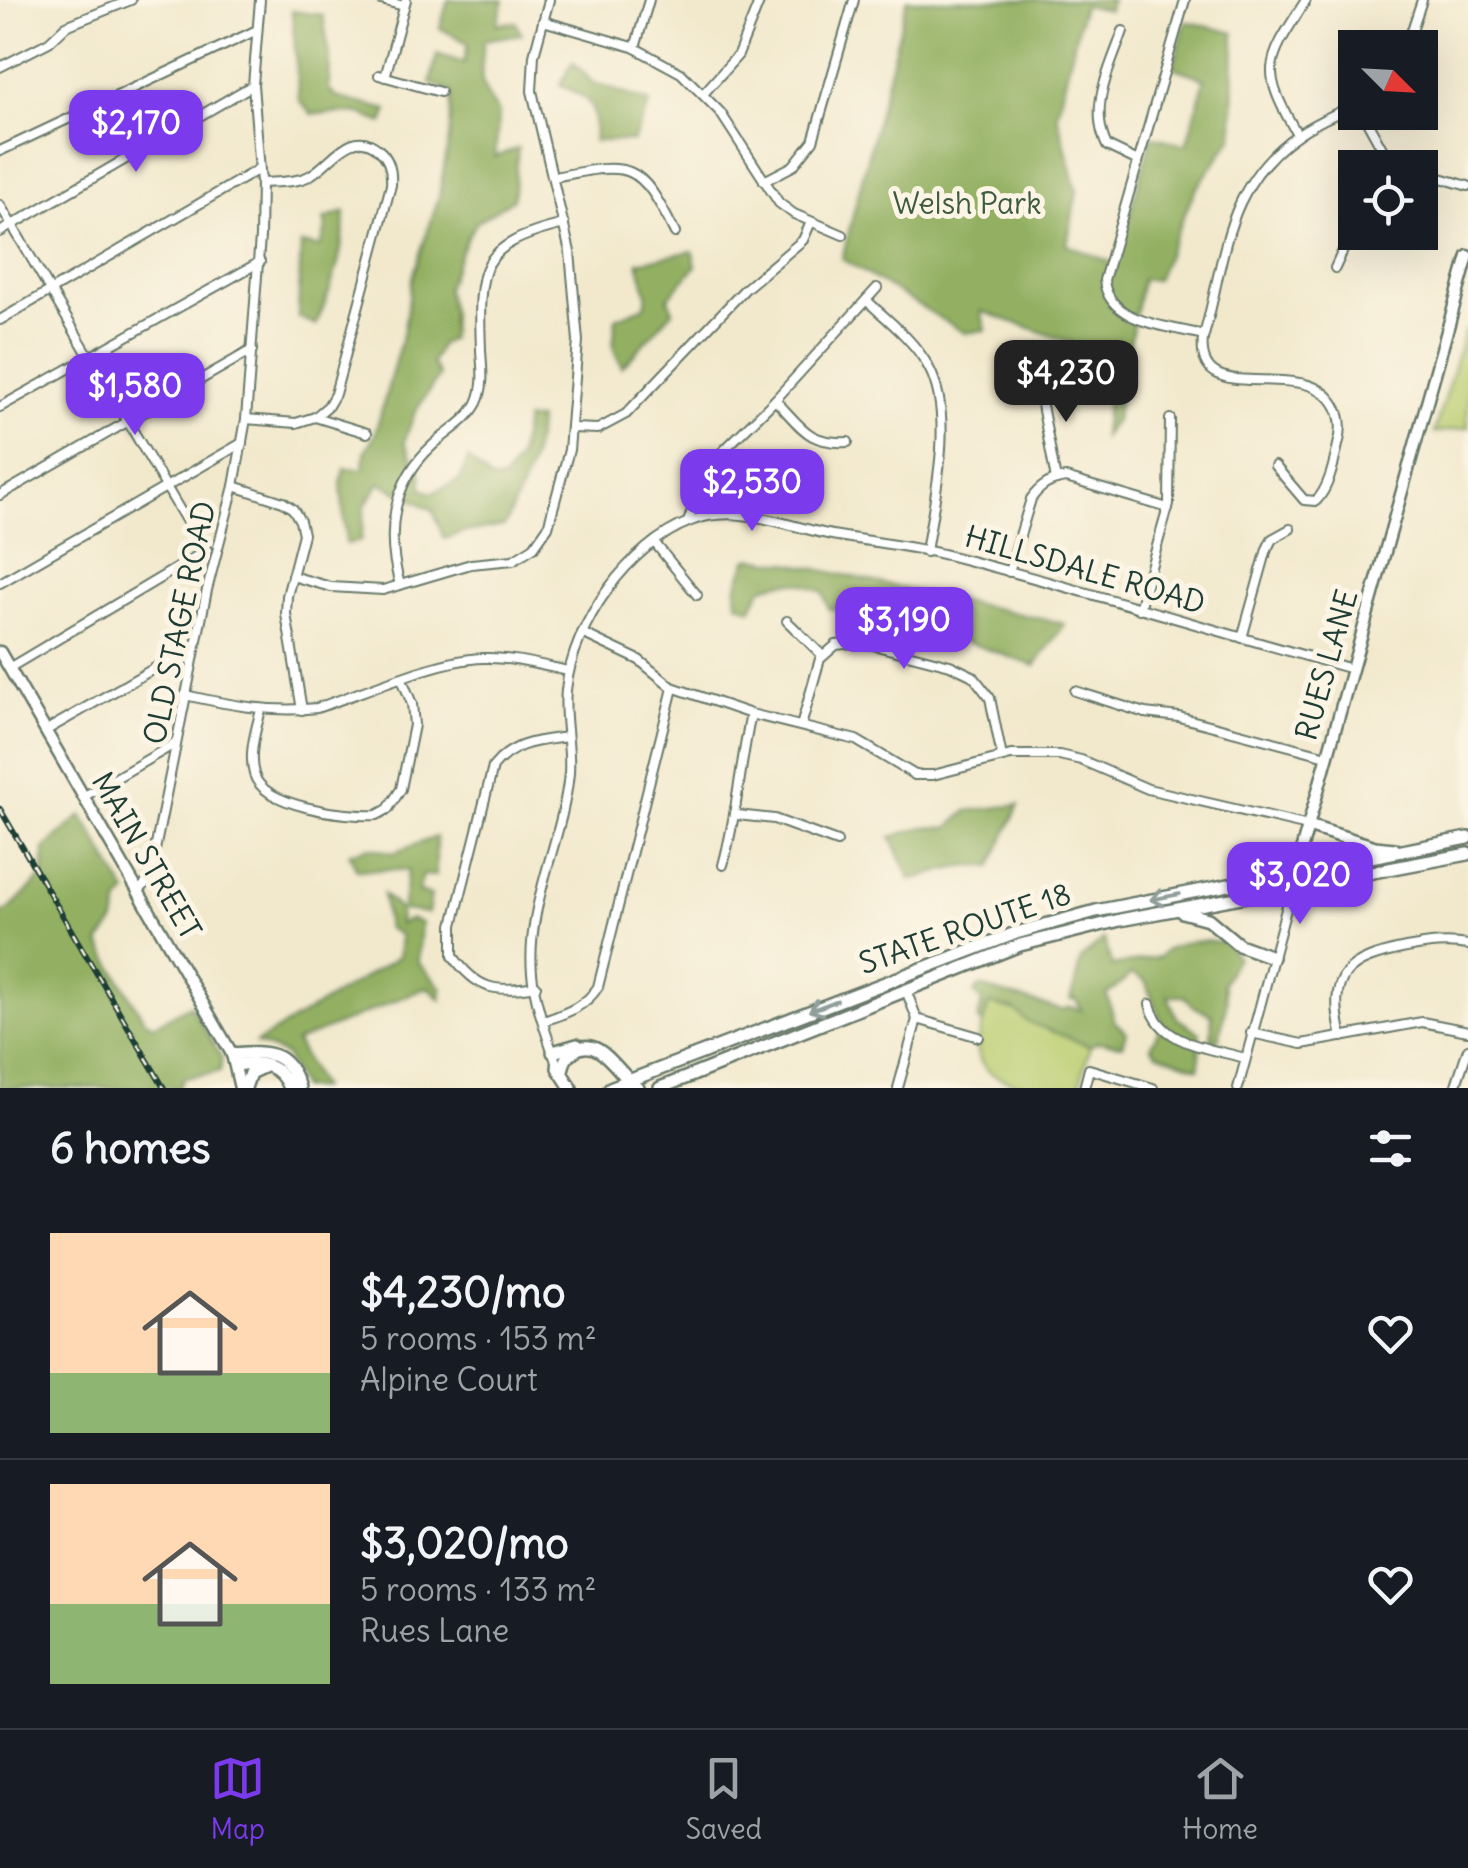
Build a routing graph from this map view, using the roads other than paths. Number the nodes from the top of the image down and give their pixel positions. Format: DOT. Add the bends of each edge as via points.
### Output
graph roads {
  1 [pos="131,0"];
  2 [pos="260,0"];
  3 [pos="380,0"];
  4 [pos="549,0"];
  5 [pos="649,0"];
  6 [pos="760,0"];
  7 [pos="854,0"];
  8 [pos="1185,0"];
  9 [pos="1306,0"];
  10 [pos="1422,0"];
  11 [pos="405,3"];
  12 [pos="543,22"];
  13 [pos="257,30"];
  14 [pos="1412,30"];
  15 [pos="1124,31"];
  16 [pos="635,48"];
  17 [pos="0,67"];
  18 [pos="253,86"];
  19 [pos="440,92"];
  20 [pos="704,93"];
  21 [pos="1338,113"];
  22 [pos="1297,134"];
  23 [pos="0,151"];
  24 [pos="1138,161"];
  25 [pos="259,170"];
  26 [pos="554,177"];
  27 [pos="1438,177"];
  28 [pos="764,181"];
  29 [pos="260,183"];
  30 [pos="1468,186"];
  31 [pos="0,205"];
  32 [pos="811,222"];
  33 [pos="564,224"];
  34 [pos="12,225"];
  35 [pos="0,232"];
  36 [pos="675,233"];
  37 [pos="843,235"];
  38 [pos="1343,250"];
  39 [pos="1468,256"];
  40 [pos="260,262"];
  41 [pos="1334,268"];
  42 [pos="877,288"];
  43 [pos="50,291"];
  44 [pos="866,300"];
  45 [pos="0,320"];
  46 [pos="1204,336"];
  47 [pos="252,350"];
  48 [pos="87,356"];
  49 [pos="1037,378"];
  50 [pos="775,400"];
  51 [pos="0,407"];
  52 [pos="315,417"];
  53 [pos="1170,418"];
  54 [pos="246,419"];
  55 [pos="126,421"];
  56 [pos="572,428"];
  57 [pos="367,433"];
  58 [pos="848,442"];
  59 [pos="242,443"];
  60 [pos="1275,466"];
  61 [pos="1056,480"];
  62 [pos="234,486"];
  63 [pos="165,487"];
  64 [pos="0,495"];
  65 [pos="1168,508"];
  66 [pos="688,522"];
  67 [pos="1290,529"];
  68 [pos="654,542"];
  69 [pos="217,549"];
  70 [pos="204,551"];
  71 [pos="926,552"];
  72 [pos="1009,572"];
  73 [pos="292,576"];
  74 [pos="0,582"];
  75 [pos="400,584"];
  76 [pos="697,596"];
  77 [pos="1140,609"];
  78 [pos="787,621"];
  79 [pos="582,633"];
  80 [pos="1242,638"];
  81 [pos="195,646"];
  82 [pos="0,652"];
  83 [pos="823,656"];
  84 [pos="9,668"];
  85 [pos="1352,669"];
  86 [pos="568,670"];
  87 [pos="402,680"];
  88 [pos="673,688"];
  89 [pos="1075,691"];
  90 [pos="186,696"];
  91 [pos="261,710"];
  92 [pos="302,710"];
  93 [pos="751,714"];
  94 [pos="802,726"];
  95 [pos="45,730"];
  96 [pos="567,736"];
  97 [pos="176,742"];
  98 [pos="1327,756"];
  99 [pos="1002,757"];
  100 [pos="83,796"];
  101 [pos="737,814"];
  102 [pos="1308,826"];
  103 [pos="1468,838"];
  104 [pos="837,842"];
  105 [pos="1413,850"];
  106 [pos="1468,854"];
  107 [pos="723,865"];
  108 [pos="1295,871"];
  109 [pos="1292,887"];
  110 [pos="138,892"];
  111 [pos="1153,914"];
  112 [pos="1468,945"];
  113 [pos="1272,957"];
  114 [pos="536,986"];
  115 [pos="906,990"];
  116 [pos="1150,1004"];
  117 [pos="918,1020"];
  118 [pos="544,1022"];
  119 [pos="1468,1030"];
  120 [pos="1251,1032"];
  121 [pos="980,1037"];
  122 [pos="1342,1037"];
  123 [pos="583,1045"];
  124 [pos="1468,1049"];
  125 [pos="553,1052"];
  126 [pos="1245,1058"];
  127 [pos="235,1060"];
  128 [pos="268,1065"];
  129 [pos="560,1070"];
  130 [pos="632,1085"];
  131 [pos="243,1088"];
  132 [pos="289,1088"];
  133 [pos="298,1088"];
  134 [pos="561,1088"];
  135 [pos="571,1088"];
  136 [pos="610,1088"];
  137 [pos="660,1088"];
  138 [pos="898,1088"];
  139 [pos="1084,1088"];
  140 [pos="1153,1088"];
  141 [pos="1238,1088"];
  142 [pos="1455,1088"];
  1 -- 17 [label="street" via="66,26"];
  2 -- 13 [label="street, OLD STAGE ROAD"];
  3 -- 11 [label="street"];
  4 -- 12 [label="street"];
  5 -- 16 [label="street"];
  6 -- 20 [label="street" via="738,55"];
  7 -- 28 [label="street" via="813,141 793,166"];
  8 -- 24 [label="street"];
  9 -- 22 [label="street" via="1270,65 1277,98"];
  10 -- 14 [label="street"];
  11 -- 19 [label="street" via="382,76"];
  12 -- 16 [label="street"];
  12 -- 26 [label="street" via="532,91"];
  13 -- 18 [label="street, OLD STAGE ROAD"];
  13 -- 23 [label="street"];
  15 -- 24 [label="street" via="1098,116 1107,146"];
  16 -- 20 [label="street" via="666,62"];
  18 -- 25 [label="street, OLD STAGE ROAD"];
  18 -- 34 [label="street"];
  20 -- 28 [label="street"];
  21 -- 22 [label="street"];
  22 -- 46 [label="street" via="1270,158 1237,205"];
  24 -- 46 [label="street" via="1105,272 1106,294 1128,315"];
  25 -- 29 [label="street, OLD STAGE ROAD"];
  25 -- 43 [label="street"];
  26 -- 33 [label="street"];
  26 -- 36 [label="street" via="627,170 655,192"];
  27 -- 30 [label="street"];
  28 -- 32 [label="street" via="778,203"];
  29 -- 40 [label="street, OLD STAGE ROAD"];
  29 -- 52 [label="street" via="307,178 340,148 363,143 377,147 390,166 391,185 335,394"];
  31 -- 34 [label="street"];
  32 -- 37 [label="street"];
  32 -- 56 [label="street" via="803,240 745,289 626,414 604,427"];
  33 -- 56 [label="street" via="578,341"];
  33 -- 75 [label="street" via="513,238 488,266 480,393 468,416 430,448 401,488 392,542"];
  34 -- 35 [label="street"];
  34 -- 43 [label="street"];
  38 -- 41 [label="street"];
  39 -- 85 [label="main road, RUES LANE"];
  40 -- 47 [label="street, OLD STAGE ROAD"];
  40 -- 48 [label="street"];
  42 -- 44 [label="street"];
  43 -- 45 [label="street"];
  43 -- 48 [label="street"];
  44 -- 50 [label="street"];
  44 -- 71 [label="street" via="925,361 935,382 942,448"];
  46 -- 60 [label="street" via="1205,360 1221,377 1306,383 1334,403 1341,432 1320,497 1304,500"];
  47 -- 54 [label="street, OLD STAGE ROAD"];
  47 -- 55 [label="street"];
  48 -- 51 [label="street"];
  48 -- 55 [label="street"];
  49 -- 61 [label="street"];
  50 -- 58 [label="street" via="813,438"];
  50 -- 66 [label="street" via="717,456"];
  52 -- 54 [label="street" via="296,423"];
  52 -- 57 [label="street"];
  53 -- 65 [label="street"];
  54 -- 59 [label="street, OLD STAGE ROAD"];
  55 -- 63 [label="street"];
  55 -- 64 [label="street"];
  56 -- 75 [label="street" via="550,520 534,547 507,562 471,564"];
  59 -- 62 [label="street, OLD STAGE ROAD"];
  59 -- 63 [label="street"];
  61 -- 65 [label="street"];
  61 -- 72 [label="street" via="1031,499"];
  62 -- 69 [label="street, OLD STAGE ROAD"];
  62 -- 73 [label="street" via="293,509 303,534"];
  63 -- 70 [label="street"];
  63 -- 74 [label="street"];
  65 -- 77 [label="street"];
  66 -- 68 [label="street, HILLSDALE ROAD"];
  66 -- 71 [label="street, HILLSDALE ROAD" via="754,515"];
  67 -- 80 [label="street" via="1267,549"];
  68 -- 76 [label="street"];
  68 -- 79 [label="street, HILLSDALE ROAD" via="606,591"];
  69 -- 70 [label="street"];
  69 -- 81 [label="street, OLD STAGE ROAD"];
  70 -- 84 [label="street"];
  71 -- 72 [label="street, HILLSDALE ROAD"];
  72 -- 77 [label="street, HILLSDALE ROAD"];
  73 -- 75 [label="street" via="351,590"];
  73 -- 92 [label="street" via="286,614"];
  77 -- 80 [label="street, HILLSDALE ROAD"];
  78 -- 83 [label="street"];
  79 -- 86 [label="street, HILLSDALE ROAD"];
  79 -- 88 [label="street" via="639,660"];
  80 -- 85 [label="street, HILLSDALE ROAD"];
  81 -- 90 [label="street, OLD STAGE ROAD"];
  81 -- 95 [label="street"];
  82 -- 84 [label="main road, MAIN STREET"];
  83 -- 94 [label="street"];
  83 -- 99 [label="street" via="844,642 862,642 968,672 990,698"];
  84 -- 95 [label="main road, MAIN STREET"];
  85 -- 98 [label="main road, RUES LANE"];
  86 -- 87 [label="street" via="478,658"];
  86 -- 96 [label="street, HILLSDALE ROAD"];
  87 -- 91 [label="street" via="414,725 401,790 377,816 280,800 264,790 252,758"];
  87 -- 92 [label="street"];
  88 -- 93 [label="street"];
  88 -- 118 [label="street" via="598,987 576,1009"];
  89 -- 98 [label="street"];
  90 -- 91 [label="street"];
  90 -- 97 [label="street, OLD STAGE ROAD"];
  91 -- 92 [label="street"];
  93 -- 94 [label="street"];
  93 -- 101 [label="street"];
  94 -- 99 [label="street" via="865,743 915,775"];
  95 -- 100 [label="main road, MAIN STREET"];
  96 -- 114 [label="street, HILLSDALE ROAD" via="566,792 534,930"];
  96 -- 114 [label="street" via="526,742 493,767 453,924 452,956 476,982 493,989"];
  97 -- 100 [label="street"];
  97 -- 110 [label="street, OLD STAGE ROAD" via="148,880"];
  98 -- 102 [label="main road, RUES LANE"];
  99 -- 102 [label="street" via="1082,760 1137,785"];
  100 -- 110 [label="main road, MAIN STREET"];
  101 -- 104 [label="street" via="774,818"];
  101 -- 107 [label="street"];
  102 -- 105 [label="highway" via="1375,847"];
  102 -- 108 [label="main road, RUES LANE"];
  103 -- 105 [label="highway, STATE ROUTE 18"];
  105 -- 108 [label="highway, STATE ROUTE 18"];
  106 -- 109 [label="highway, STATE ROUTE 18"];
  108 -- 109 [label="main road, RUES LANE"];
  108 -- 130 [label="highway, STATE ROUTE 18, one-way" via="1016,933"];
  109 -- 111 [label="highway, STATE ROUTE 18"];
  109 -- 113 [label="street, RUES LANE"];
  110 -- 127 [label="main road, MAIN STREET"];
  111 -- 113 [label="highway" via="1179,911 1204,918 1239,945"];
  111 -- 115 [label="highway, STATE ROUTE 18" via="1020,945"];
  112 -- 122 [label="street" via="1430,943 1360,961 1336,997"];
  113 -- 120 [label="street, RUES LANE"];
  114 -- 118 [label="street, HILLSDALE ROAD"];
  115 -- 117 [label="street"];
  115 -- 137 [label="highway, STATE ROUTE 18"];
  116 -- 126 [label="street" via="1153,1018 1177,1038"];
  117 -- 121 [label="street"];
  117 -- 138 [label="street"];
  118 -- 125 [label="street, HILLSDALE ROAD"];
  119 -- 122 [label="street" via="1422,1022"];
  120 -- 122 [label="street" via="1302,1044"];
  120 -- 126 [label="street, RUES LANE"];
  123 -- 125 [label="highway"];
  123 -- 129 [label="highway"];
  123 -- 130 [label="highway" via="600,1051"];
  124 -- 142 [label="street"];
  125 -- 129 [label="street, HILLSDALE ROAD"];
  126 -- 141 [label="street, RUES LANE"];
  127 -- 128 [label="highway"];
  127 -- 131 [label="main road, MAIN STREET"];
  127 -- 133 [label="highway" via="256,1052 284,1059"];
  128 -- 131 [label="highway" via="250,1073"];
  128 -- 132 [label="highway" via="284,1075"];
  129 -- 134 [label="highway"];
  129 -- 135 [label="highway"];
  130 -- 136 [label="highway, STATE ROUTE 18"];
  139 -- 140 [label="street" via="1089,1069"];
}
